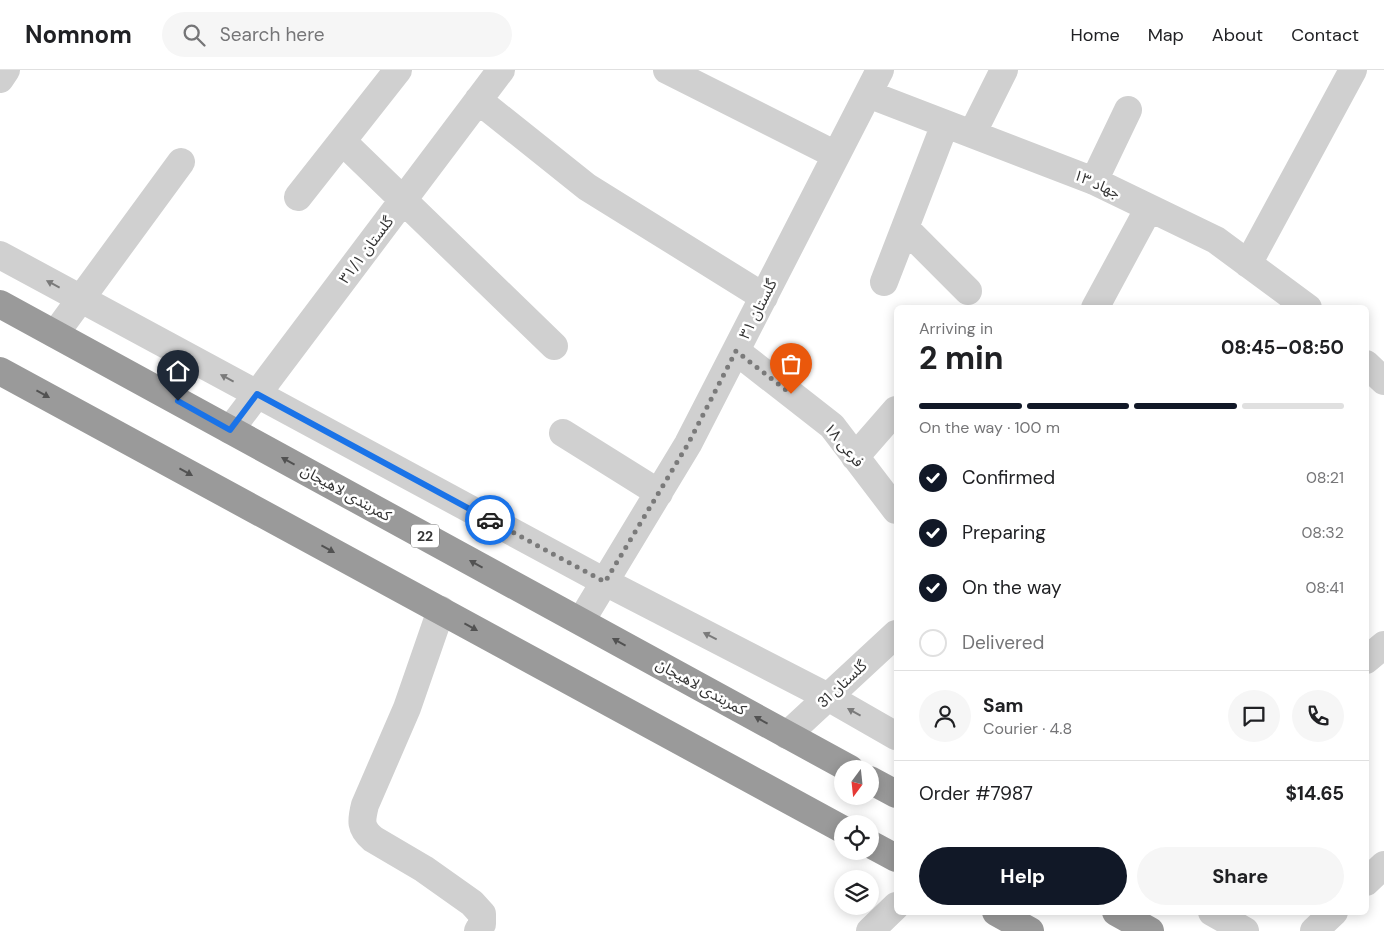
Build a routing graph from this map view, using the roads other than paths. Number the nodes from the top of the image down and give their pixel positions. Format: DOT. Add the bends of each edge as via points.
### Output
graph roads {
  1 [pos="6,70"];
  2 [pos="398,70"];
  3 [pos="501,70"];
  4 [pos="667,70"];
  5 [pos="880,70"];
  6 [pos="1004,70"];
  7 [pos="1353,70"];
  8 [pos="0,79"];
  9 [pos="868,94"];
  10 [pos="478,100"];
  11 [pos="1128,110"];
  12 [pos="945,124"];
  13 [pos="972,134"];
  14 [pos="342,141"];
  15 [pos="836,155"];
  16 [pos="181,162"];
  17 [pos="1094,182"];
  18 [pos="298,197"];
  19 [pos="404,199"];
  20 [pos="1149,208"];
  21 [pos="905,228"];
  22 [pos="0,256"];
  23 [pos="1248,264"];
  24 [pos="884,282"];
  25 [pos="968,291"];
  26 [pos="764,297"];
  27 [pos="81,299"];
  28 [pos="0,304"];
  29 [pos="1097,305"];
  30 [pos="1304,305"];
  31 [pos="55,334"];
  32 [pos="554,346"];
  33 [pos="736,351"];
  34 [pos="1369,367"];
  35 [pos="0,371"];
  36 [pos="1384,381"];
  37 [pos="257,394"];
  38 [pos="894,412"];
  39 [pos="230,430"];
  40 [pos="563,433"];
  41 [pos="855,457"];
  42 [pos="659,493"];
  43 [pos="894,507"];
  44 [pos="605,582"];
  45 [pos="441,610"];
  46 [pos="581,621"];
  47 [pos="894,636"];
  48 [pos="1384,645"];
  49 [pos="1369,658"];
  50 [pos="828,697"];
  51 [pos="787,735"];
  52 [pos="894,735"];
  53 [pos="834,760"];
  54 [pos="879,785"];
  55 [pos="894,793"];
  56 [pos="834,825"];
  57 [pos="879,849"];
  58 [pos="894,857"];
  59 [pos="1384,865"];
  60 [pos="1369,879"];
  61 [pos="894,908"];
  62 [pos="1001,915"];
  63 [pos="1121,915"];
  64 [pos="1217,915"];
  65 [pos="1331,915"];
  66 [pos="478,931"];
  67 [pos="870,931"];
  68 [pos="1030,931"];
  69 [pos="1150,931"];
  70 [pos="1245,931"];
  71 [pos="1314,931"];
  1 -- 8 [label="street"];
  2 -- 14 [label="street"];
  3 -- 10 [label="street, گلستان ۳۱/۱"];
  4 -- 15 [label="street"];
  5 -- 9 [label="street, گلستان ۳۱"];
  6 -- 13 [label="street"];
  7 -- 23 [label="street"];
  9 -- 12 [label="street, جهاد ۱۳"];
  9 -- 15 [label="street, گلستان ۳۱"];
  10 -- 19 [label="street, گلستان ۳۱/۱"];
  10 -- 26 [label="street" via="587,187"];
  11 -- 17 [label="street"];
  12 -- 13 [label="street, جهاد ۱۳"];
  12 -- 21 [label="street"];
  13 -- 17 [label="street, جهاد ۱۳"];
  14 -- 18 [label="street"];
  14 -- 19 [label="street"];
  15 -- 26 [label="street, گلستان ۳۱"];
  16 -- 27 [label="street"];
  17 -- 20 [label="street, جهاد ۱۳"];
  19 -- 32 [label="street"];
  19 -- 37 [label="street, گلستان ۳۱/۱"];
  20 -- 23 [label="street, جهاد ۱۳" via="1216,240"];
  20 -- 29 [label="street"];
  21 -- 24 [label="street"];
  21 -- 25 [label="street"];
  27 -- 22 [label="street, one-way"];
  23 -- 30 [label="street, جهاد ۱۳"];
  26 -- 33 [label="street, گلستان ۳۱"];
  27 -- 31 [label="street"];
  37 -- 27 [label="street, one-way"];
  28 -- 31 [label="highway, کمربندی لاهیجان / 22"];
  31 -- 39 [label="highway, کمربندی لاهیجان / 22"];
  33 -- 41 [label="street, فرعی ۱۸" via="832,426"];
  33 -- 42 [label="street, گلستان ۳۱"];
  34 -- 36 [label="street"];
  35 -- 45 [label="highway, one-way"];
  37 -- 39 [label="street, گلستان ۳۱/۱"];
  37 -- 44 [label="street"];
  38 -- 41 [label="street"];
  46 -- 39 [label="highway, کمربندی لاهیجان / 22, one-way"];
  40 -- 42 [label="street"];
  41 -- 43 [label="street, فرعی ۱۸"];
  42 -- 44 [label="street, گلستان ۳۱"];
  44 -- 46 [label="street, گلستان ۳۱"];
  50 -- 44 [label="street, one-way"];
  45 -- 56 [label="highway, one-way"];
  45 -- 66 [label="street" via="407,708 362,814 362,825 372,839 424,869 472,903 482,914"];
  51 -- 46 [label="highway, کمربندی لاهیجان / 22, one-way"];
  47 -- 50 [label="street, گلستان 31"];
  48 -- 49 [label="street"];
  50 -- 51 [label="street, گلستان 31"];
  52 -- 50 [label="street, one-way"];
  51 -- 53 [label="highway, کمربندی لاهیجان / 22"];
  54 -- 55 [label="highway"];
  57 -- 58 [label="highway"];
  59 -- 60 [label="street"];
  61 -- 67 [label="street"];
  62 -- 68 [label="highway"];
  63 -- 69 [label="highway"];
  64 -- 70 [label="street"];
  65 -- 71 [label="street"];
}
